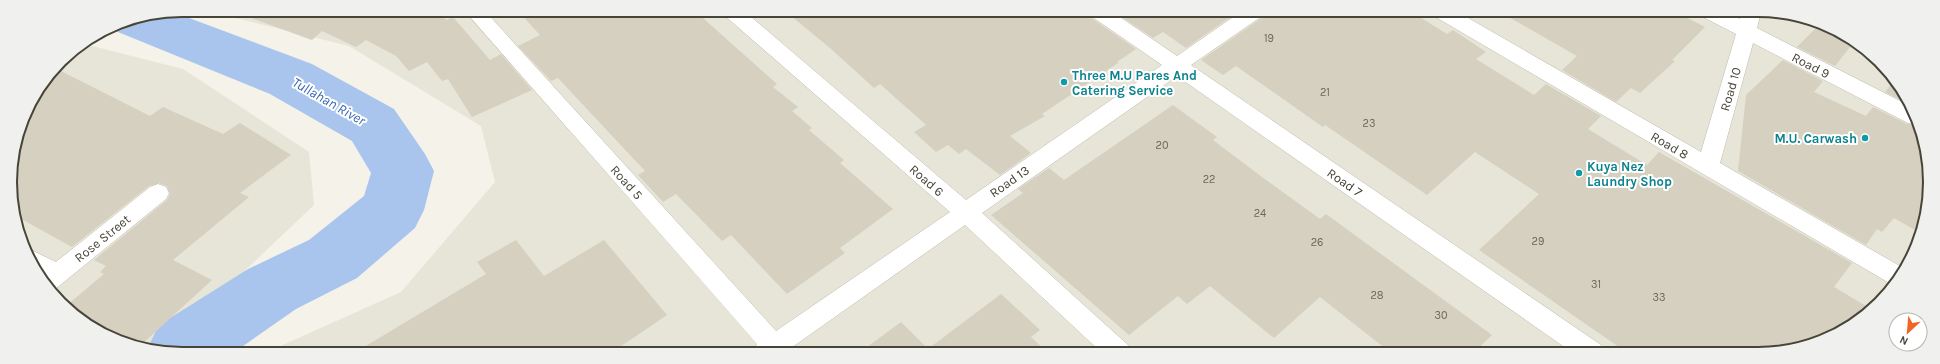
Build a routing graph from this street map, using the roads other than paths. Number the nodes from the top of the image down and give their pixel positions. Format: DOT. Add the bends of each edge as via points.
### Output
graph roads {
  1 [pos="479,17"];
  2 [pos="739,17"];
  3 [pos="1107,17"];
  4 [pos="1246,17"];
  5 [pos="1451,17"];
  6 [pos="1719,17"];
  7 [pos="1750,17"];
  8 [pos="1746,31"];
  9 [pos="1176,65"];
  10 [pos="1908,114"];
  11 [pos="1708,167"];
  12 [pos="158,193"];
  13 [pos="965,212"];
  14 [pos="44,272"];
  15 [pos="1895,274"];
  16 [pos="51,279"];
  17 [pos="769,347"];
  18 [pos="779,347"];
  19 [pos="1113,347"];
  20 [pos="1582,347"];
  1 -- 17 [label="street, Road 5"];
  2 -- 13 [label="street, Road 6"];
  3 -- 9 [label="street, Road 7"];
  4 -- 9 [label="street, Road 13"];
  5 -- 11 [label="street, Road 8"];
  6 -- 8 [label="street, Road 9"];
  7 -- 8 [label="street, Road 10"];
  8 -- 10 [label="street, Road 9"];
  8 -- 11 [label="street, Road 10"];
  9 -- 13 [label="street, Road 13"];
  9 -- 20 [label="street, Road 7"];
  11 -- 15 [label="street, Road 8"];
  12 -- 16 [label="street, Rose Street"];
  13 -- 18 [label="street, Road 13"];
  13 -- 19 [label="street, Road 6"];
  14 -- 16 [label="street"];
}
